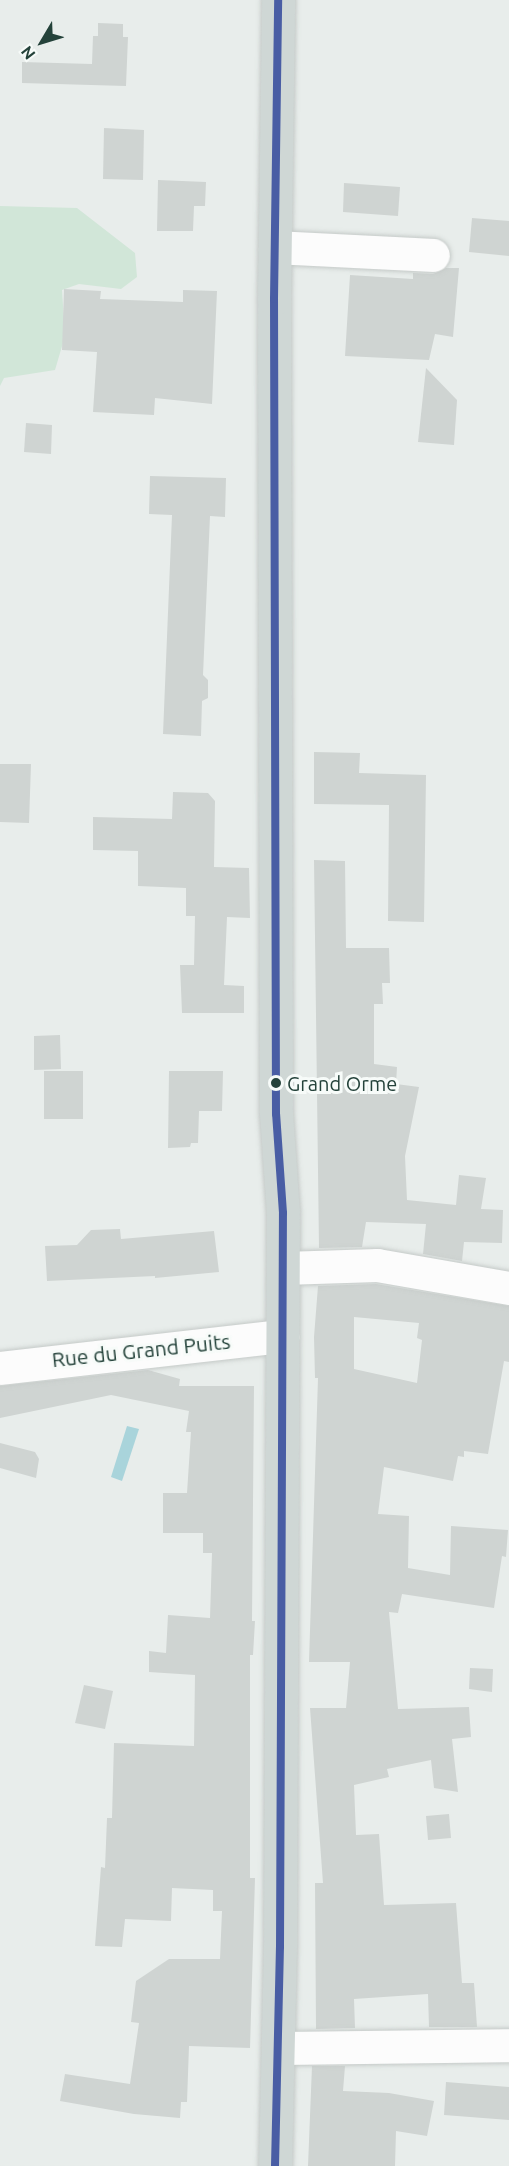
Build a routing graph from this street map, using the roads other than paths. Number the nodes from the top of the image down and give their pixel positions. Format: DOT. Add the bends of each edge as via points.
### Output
graph roads {
  1 [pos="278,0"];
  2 [pos="275,247"];
  3 [pos="433,255"];
  4 [pos="283,1268"];
  5 [pos="509,1288"];
  6 [pos="282,1336"];
  7 [pos="0,1368"];
  8 [pos="509,2045"];
  9 [pos="278,2048"];
  10 [pos="275,2166"];
  1 -- 2 [label="main road"];
  2 -- 3 [label="street"];
  2 -- 4 [label="main road" via="276,1114 282,1178"];
  4 -- 5 [label="street" via="377,1265"];
  4 -- 6 [label="main road"];
  6 -- 7 [label="street, Rue du Grand Puits"];
  6 -- 9 [label="main road"];
  8 -- 9 [label="street"];
  9 -- 10 [label="main road"];
}
